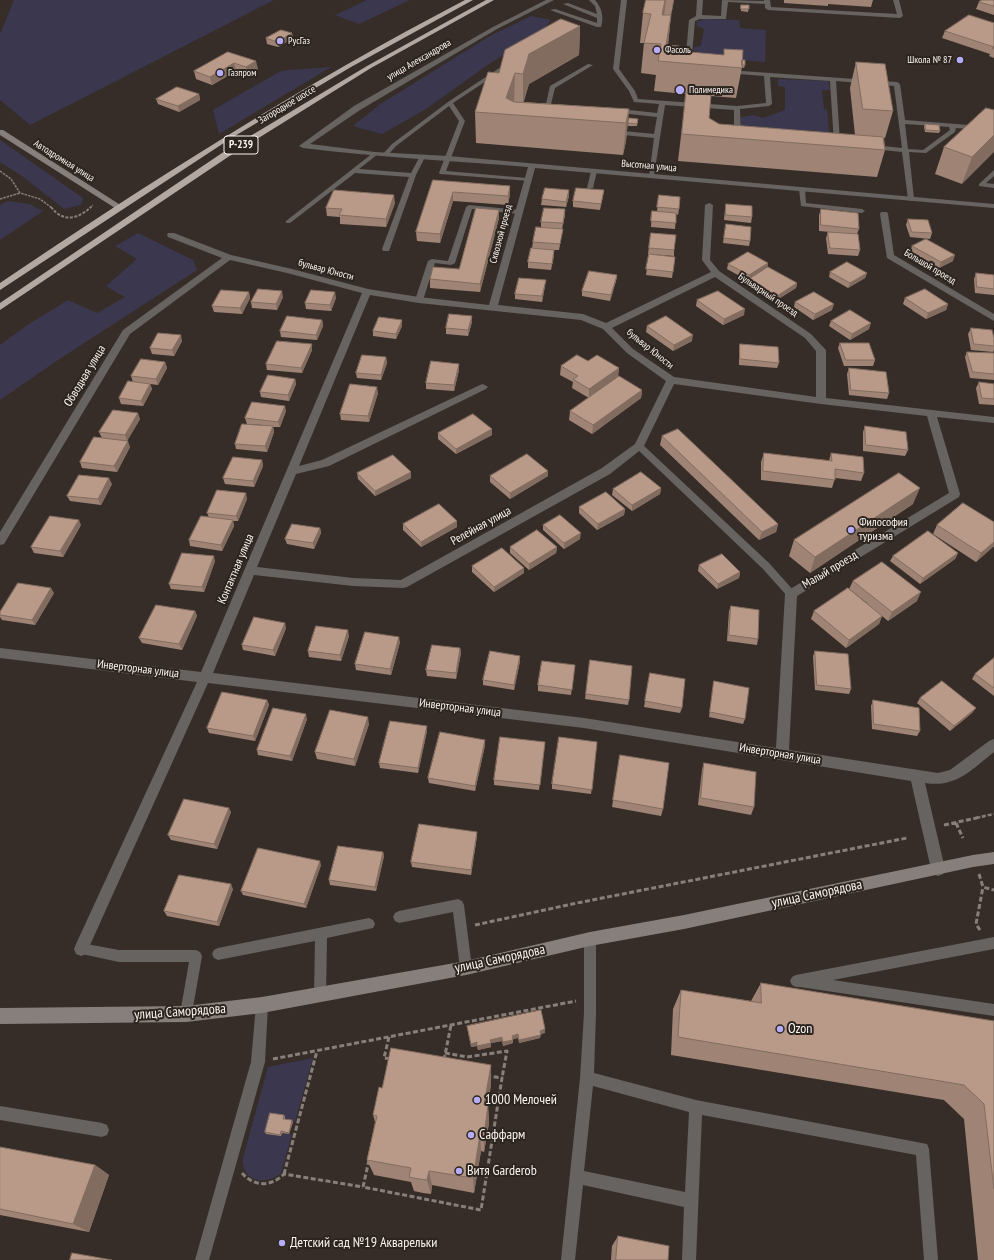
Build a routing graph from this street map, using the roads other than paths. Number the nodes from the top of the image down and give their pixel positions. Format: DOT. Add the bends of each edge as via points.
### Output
graph roads {
  1 [pos="470,0"];
  2 [pos="491,0"];
  3 [pos="551,0"];
  4 [pos="578,0"];
  5 [pos="592,0"];
  6 [pos="624,0"];
  7 [pos="700,0"];
  8 [pos="725,0"];
  9 [pos="896,0"];
  10 [pos="767,2"];
  11 [pos="566,4"];
  12 [pos="600,17"];
  13 [pos="699,17"];
  14 [pos="520,56"];
  15 [pos="590,65"];
  16 [pos="695,70"];
  17 [pos="719,72"];
  18 [pos="767,75"];
  19 [pos="833,79"];
  20 [pos="450,103"];
  21 [pos="662,103"];
  22 [pos="737,108"];
  23 [pos="629,112"];
  24 [pos="660,115"];
  25 [pos="902,122"];
  26 [pos="542,126"];
  27 [pos="952,126"];
  28 [pos="994,129"];
  29 [pos="604,131"];
  30 [pos="0,132"];
  31 [pos="657,136"];
  32 [pos="745,137"];
  33 [pos="830,144"];
  34 [pos="837,144"];
  35 [pos="845,145"];
  36 [pos="303,146"];
  37 [pos="867,147"];
  38 [pos="905,150"];
  39 [pos="375,154"];
  40 [pos="386,154"];
  41 [pos="422,157"];
  42 [pos="448,158"];
  43 [pos="532,166"];
  44 [pos="594,171"];
  45 [pos="354,172"];
  46 [pos="994,172"];
  47 [pos="413,176"];
  48 [pos="651,176"];
  49 [pos="527,180"];
  50 [pos="994,186"];
  51 [pos="590,188"];
  52 [pos="802,189"];
  53 [pos="911,199"];
  54 [pos="709,205"];
  55 [pos="118,206"];
  56 [pos="994,206"];
  57 [pos="862,211"];
  58 [pos="518,212"];
  59 [pos="884,214"];
  60 [pos="288,222"];
  61 [pos="171,235"];
  62 [pos="386,249"];
  63 [pos="228,257"];
  64 [pos="716,273"];
  65 [pos="0,287"];
  66 [pos="366,292"];
  67 [pos="418,300"];
  68 [pos="0,306"];
  69 [pos="492,308"];
  70 [pos="994,318"];
  71 [pos="606,327"];
  72 [pos="670,380"];
  73 [pos="483,387"];
  74 [pos="821,401"];
  75 [pos="931,414"];
  76 [pos="994,420"];
  77 [pos="640,446"];
  78 [pos="292,471"];
  79 [pos="0,541"];
  80 [pos="250,570"];
  81 [pos="791,594"];
  82 [pos="0,653"];
  83 [pos="205,677"];
  84 [pos="994,745"];
  85 [pos="782,754"];
  86 [pos="917,776"];
  87 [pos="994,858"];
  88 [pos="938,868"];
  89 [pos="400,916"];
  90 [pos="369,924"];
  91 [pos="321,934"];
  92 [pos="590,939"];
  93 [pos="991,943"];
  94 [pos="81,949"];
  95 [pos="218,954"];
  96 [pos="466,968"];
  97 [pos="320,995"];
  98 [pos="262,1005"];
  99 [pos="994,1010"];
  100 [pos="186,1014"];
  101 [pos="0,1016"];
  102 [pos="587,1078"];
  103 [pos="696,1107"];
  104 [pos="0,1113"];
  105 [pos="102,1130"];
  106 [pos="577,1177"];
  107 [pos="692,1201"];
  108 [pos="202,1260"];
  109 [pos="568,1260"];
  110 [pos="689,1260"];
  111 [pos="931,1260"];
  1 -- 55 [label="highway, Загородное шоссе / Р-239" via="382,46 284,103"];
  2 -- 68 [label="highway, Загородное шоссе / Р-239" via="363,71 231,151"];
  3 -- 36 [label="street, улица Александрова" via="495,28 370,100"];
  4 -- 11 [label="lane"];
  5 -- 12 [label="lane" via="599,7"];
  6 -- 21 [label="lane" via="616,69 636,101"];
  7 -- 13 [label="lane"];
  8 -- 10 [label="lane"];
  8 -- 13 [label="lane" via="724,18"];
  9 -- 10 [label="lane" via="900,16 768,8"];
  11 -- 12 [label="lane"];
  11 -- 12 [label="lane" via="553,10 599,26"];
  13 -- 16 [label="lane" via="692,20 687,69"];
  14 -- 20 [label="lane"];
  15 -- 26 [label="lane" via="552,87"];
  17 -- 18 [label="lane"];
  18 -- 19 [label="lane"];
  18 -- 22 [label="lane" via="768,104"];
  19 -- 25 [label="lane" via="897,84"];
  19 -- 34 [label="lane"];
  20 -- 40 [label="lane" via="394,144"];
  20 -- 42 [label="lane" via="462,121"];
  21 -- 22 [label="lane"];
  21 -- 24 [label="lane"];
  22 -- 32 [label="lane" via="737,137"];
  23 -- 24 [label="lane"];
  24 -- 31 [label="lane"];
  25 -- 27 [label="lane"];
  25 -- 38 [label="lane"];
  27 -- 28 [label="lane"];
  27 -- 38 [label="lane" via="953,131 924,152"];
  29 -- 31 [label="lane"];
  30 -- 55 [label="street, Автодромная улица"];
  31 -- 48 [label="lane"];
  33 -- 34 [label="lane"];
  34 -- 35 [label="lane"];
  36 -- 39 [label="street, Высотная улица"];
  37 -- 38 [label="lane"];
  38 -- 53 [label="lane"];
  39 -- 40 [label="street, Высотная улица"];
  39 -- 45 [label="lane"];
  40 -- 41 [label="street, Высотная улица"];
  41 -- 42 [label="street, Высотная улица"];
  41 -- 47 [label="lane"];
  42 -- 43 [label="street, Высотная улица"];
  42 -- 49 [label="lane" via="442,173"];
  43 -- 44 [label="street, Высотная улица"];
  43 -- 49 [label="street, Сквозной проезд"];
  44 -- 48 [label="street, Высотная улица"];
  44 -- 51 [label="lane"];
  45 -- 47 [label="lane"];
  45 -- 60 [label="lane"];
  46 -- 50 [label="lane" via="981,185"];
  47 -- 62 [label="lane"];
  48 -- 52 [label="street, Высотная улица"];
  49 -- 58 [label="street, Сквозной проезд"];
  52 -- 53 [label="street, Высотная улица"];
  52 -- 57 [label="lane" via="803,205"];
  53 -- 56 [label="street, Высотная улица"];
  54 -- 64 [label="street, Бульварный проезд" via="706,260"];
  55 -- 65 [label="highway, Загородное шоссе / Р-239"];
  58 -- 67 [label="lane" via="469,207 451,263 432,261"];
  58 -- 69 [label="street, Сквозной проезд"];
  59 -- 70 [label="street, Большой проезд" via="890,256"];
  61 -- 63 [label="street, бульвар Юности"];
  63 -- 66 [label="street, бульвар Юности"];
  63 -- 79 [label="street, Обводная улица" via="126,332"];
  64 -- 71 [label="street"];
  64 -- 74 [label="street, Бульварный проезд" via="808,336 821,350"];
  66 -- 67 [label="street, бульвар Юности"];
  66 -- 78 [label="street, Контактная улица"];
  67 -- 69 [label="street, бульвар Юности"];
  69 -- 71 [label="street, бульвар Юности" via="583,317"];
  71 -- 72 [label="street, бульвар Юности" via="630,351"];
  72 -- 74 [label="street, бульвар Юности"];
  72 -- 77 [label="street, Релейная улица"];
  73 -- 78 [label="street" via="325,463"];
  74 -- 75 [label="street, бульвар Юности"];
  75 -- 76 [label="street, бульвар Юности"];
  75 -- 81 [label="street, Малый проезд" via="955,494"];
  77 -- 80 [label="street, Релейная улица" via="606,471 403,584 353,582"];
  77 -- 81 [label="lane" via="766,566"];
  78 -- 80 [label="street, Контактная улица"];
  80 -- 83 [label="street, Контактная улица"];
  81 -- 85 [label="street, Малый проезд"];
  82 -- 83 [label="street, Инверторная улица"];
  83 -- 85 [label="street, Инверторная улица" via="584,723"];
  83 -- 94 [label="street"];
  84 -- 86 [label="street, Инверторная улица" via="954,775 938,779"];
  85 -- 86 [label="street, Инверторная улица"];
  86 -- 88 [label="street"];
  87 -- 88 [label="street, улица Саморядова"];
  88 -- 92 [label="street, улица Саморядова" via="684,922"];
  89 -- 96 [label="lane" via="458,904"];
  90 -- 91 [label="lane"];
  91 -- 95 [label="lane"];
  91 -- 97 [label="lane"];
  92 -- 96 [label="street, улица Саморядова"];
  92 -- 102 [label="lane"];
  93 -- 99 [label="lane" via="796,981"];
  94 -- 100 [label="lane" via="119,956 196,956"];
  96 -- 97 [label="street, улица Саморядова"];
  97 -- 98 [label="street, улица Саморядова"];
  98 -- 100 [label="street, улица Саморядова"];
  98 -- 108 [label="lane" via="258,1062"];
  100 -- 101 [label="street, улица Саморядова"];
  102 -- 103 [label="lane"];
  102 -- 106 [label="lane"];
  103 -- 107 [label="lane"];
  103 -- 111 [label="lane" via="922,1149"];
  104 -- 105 [label="lane"];
  106 -- 107 [label="lane"];
  106 -- 109 [label="lane"];
  107 -- 110 [label="lane"];
}
